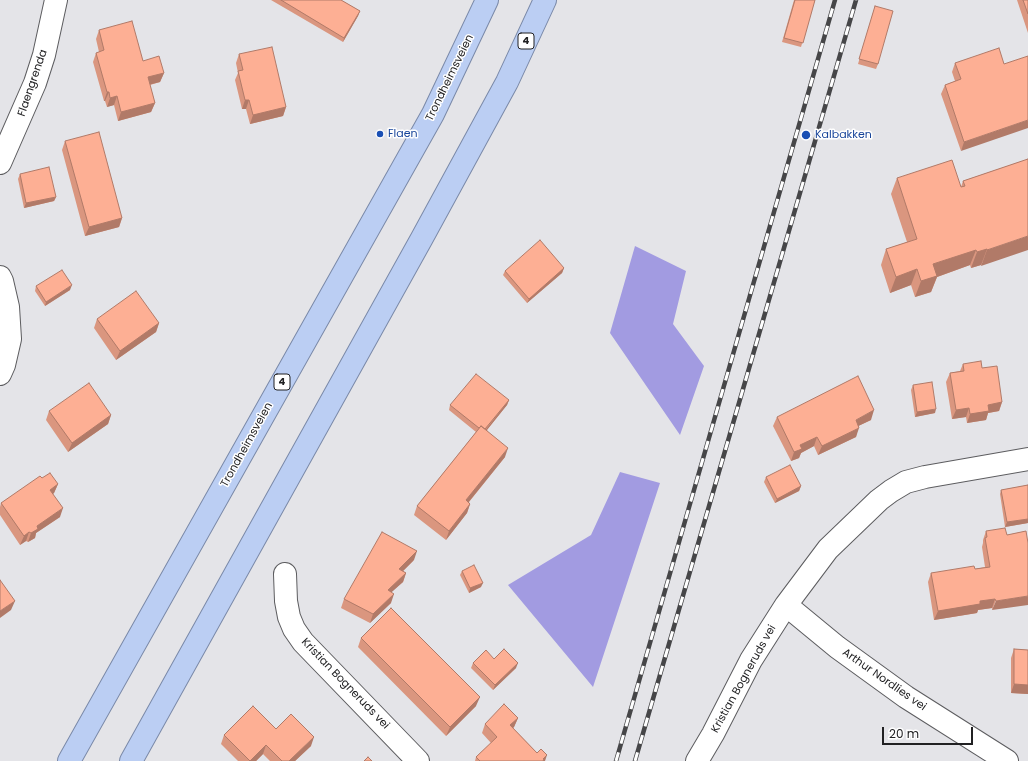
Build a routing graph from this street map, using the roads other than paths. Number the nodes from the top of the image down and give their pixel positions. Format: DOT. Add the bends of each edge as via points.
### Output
graph roads {
  1 [pos="56,0"];
  2 [pos="487,0"];
  3 [pos="545,0"];
  4 [pos="0,163"];
  5 [pos="0,277"];
  6 [pos="0,374"];
  7 [pos="1028,459"];
  8 [pos="285,574"];
  9 [pos="786,605"];
  10 [pos="70,761"];
  11 [pos="131,761"];
  12 [pos="418,761"];
  13 [pos="697,761"];
  14 [pos="1007,761"];
  1 -- 4 [label="street, Flaengrenda" via="35,84"];
  2 -- 10 [label="highway, Trondheimsveien / 4" via="433,114"];
  3 -- 11 [label="highway, 4" via="507,82"];
  5 -- 6 [label="street" via="8,307 10,339"];
  7 -- 9 [label="street, Kristian Bogneruds vei" via="925,477 906,482 896,488 879,500 828,549"];
  8 -- 12 [label="street, Kristian Bogneruds vei" via="289,617 300,638"];
  9 -- 13 [label="street, Kristian Bogneruds vei" via="751,660"];
  9 -- 14 [label="street, Arthur Nordlies vei" via="837,647 887,683"];
}
